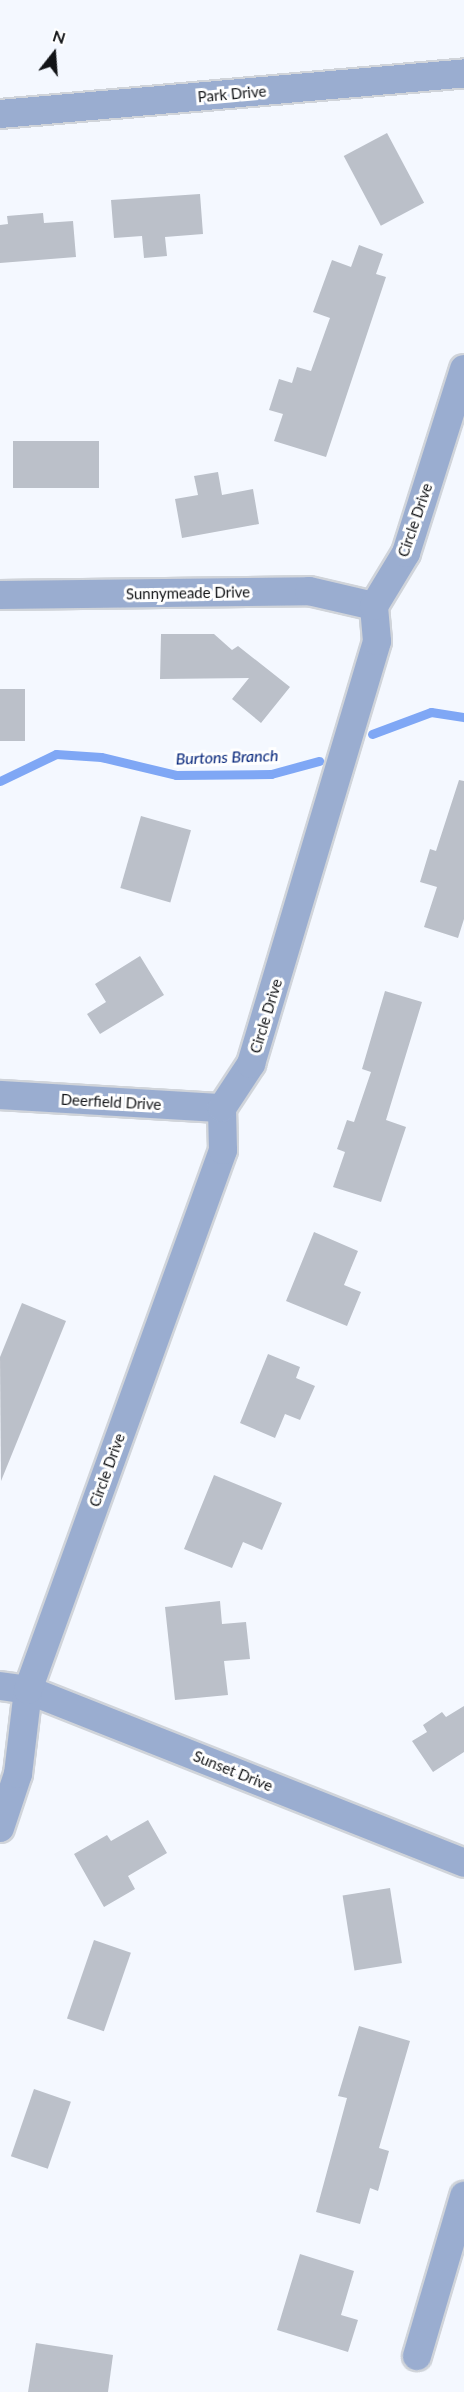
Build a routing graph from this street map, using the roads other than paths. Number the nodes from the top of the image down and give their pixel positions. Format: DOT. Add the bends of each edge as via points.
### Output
graph roads {
  1 [pos="464,74"];
  2 [pos="0,114"];
  3 [pos="464,369"];
  4 [pos="0,596"];
  5 [pos="374,606"];
  6 [pos="0,1095"];
  7 [pos="222,1108"];
  8 [pos="0,1686"];
  9 [pos="28,1690"];
  10 [pos="0,1828"];
  11 [pos="464,1863"];
  12 [pos="464,2196"];
  13 [pos="417,2356"];
  1 -- 2 [label="street, Park Drive"];
  3 -- 5 [label="street, Circle Drive" via="406,553"];
  4 -- 5 [label="street, Sunnymeade Drive" via="309,591"];
  5 -- 7 [label="street, Circle Drive" via="377,641 252,1064"];
  6 -- 7 [label="street, Deerfield Drive"];
  7 -- 9 [label="street, Circle Drive" via="223,1150"];
  8 -- 9 [label="street, Sunset Drive"];
  9 -- 10 [label="street, Circle Drive" via="18,1774"];
  9 -- 11 [label="street, Sunset Drive"];
  12 -- 13 [label="street"];
}
